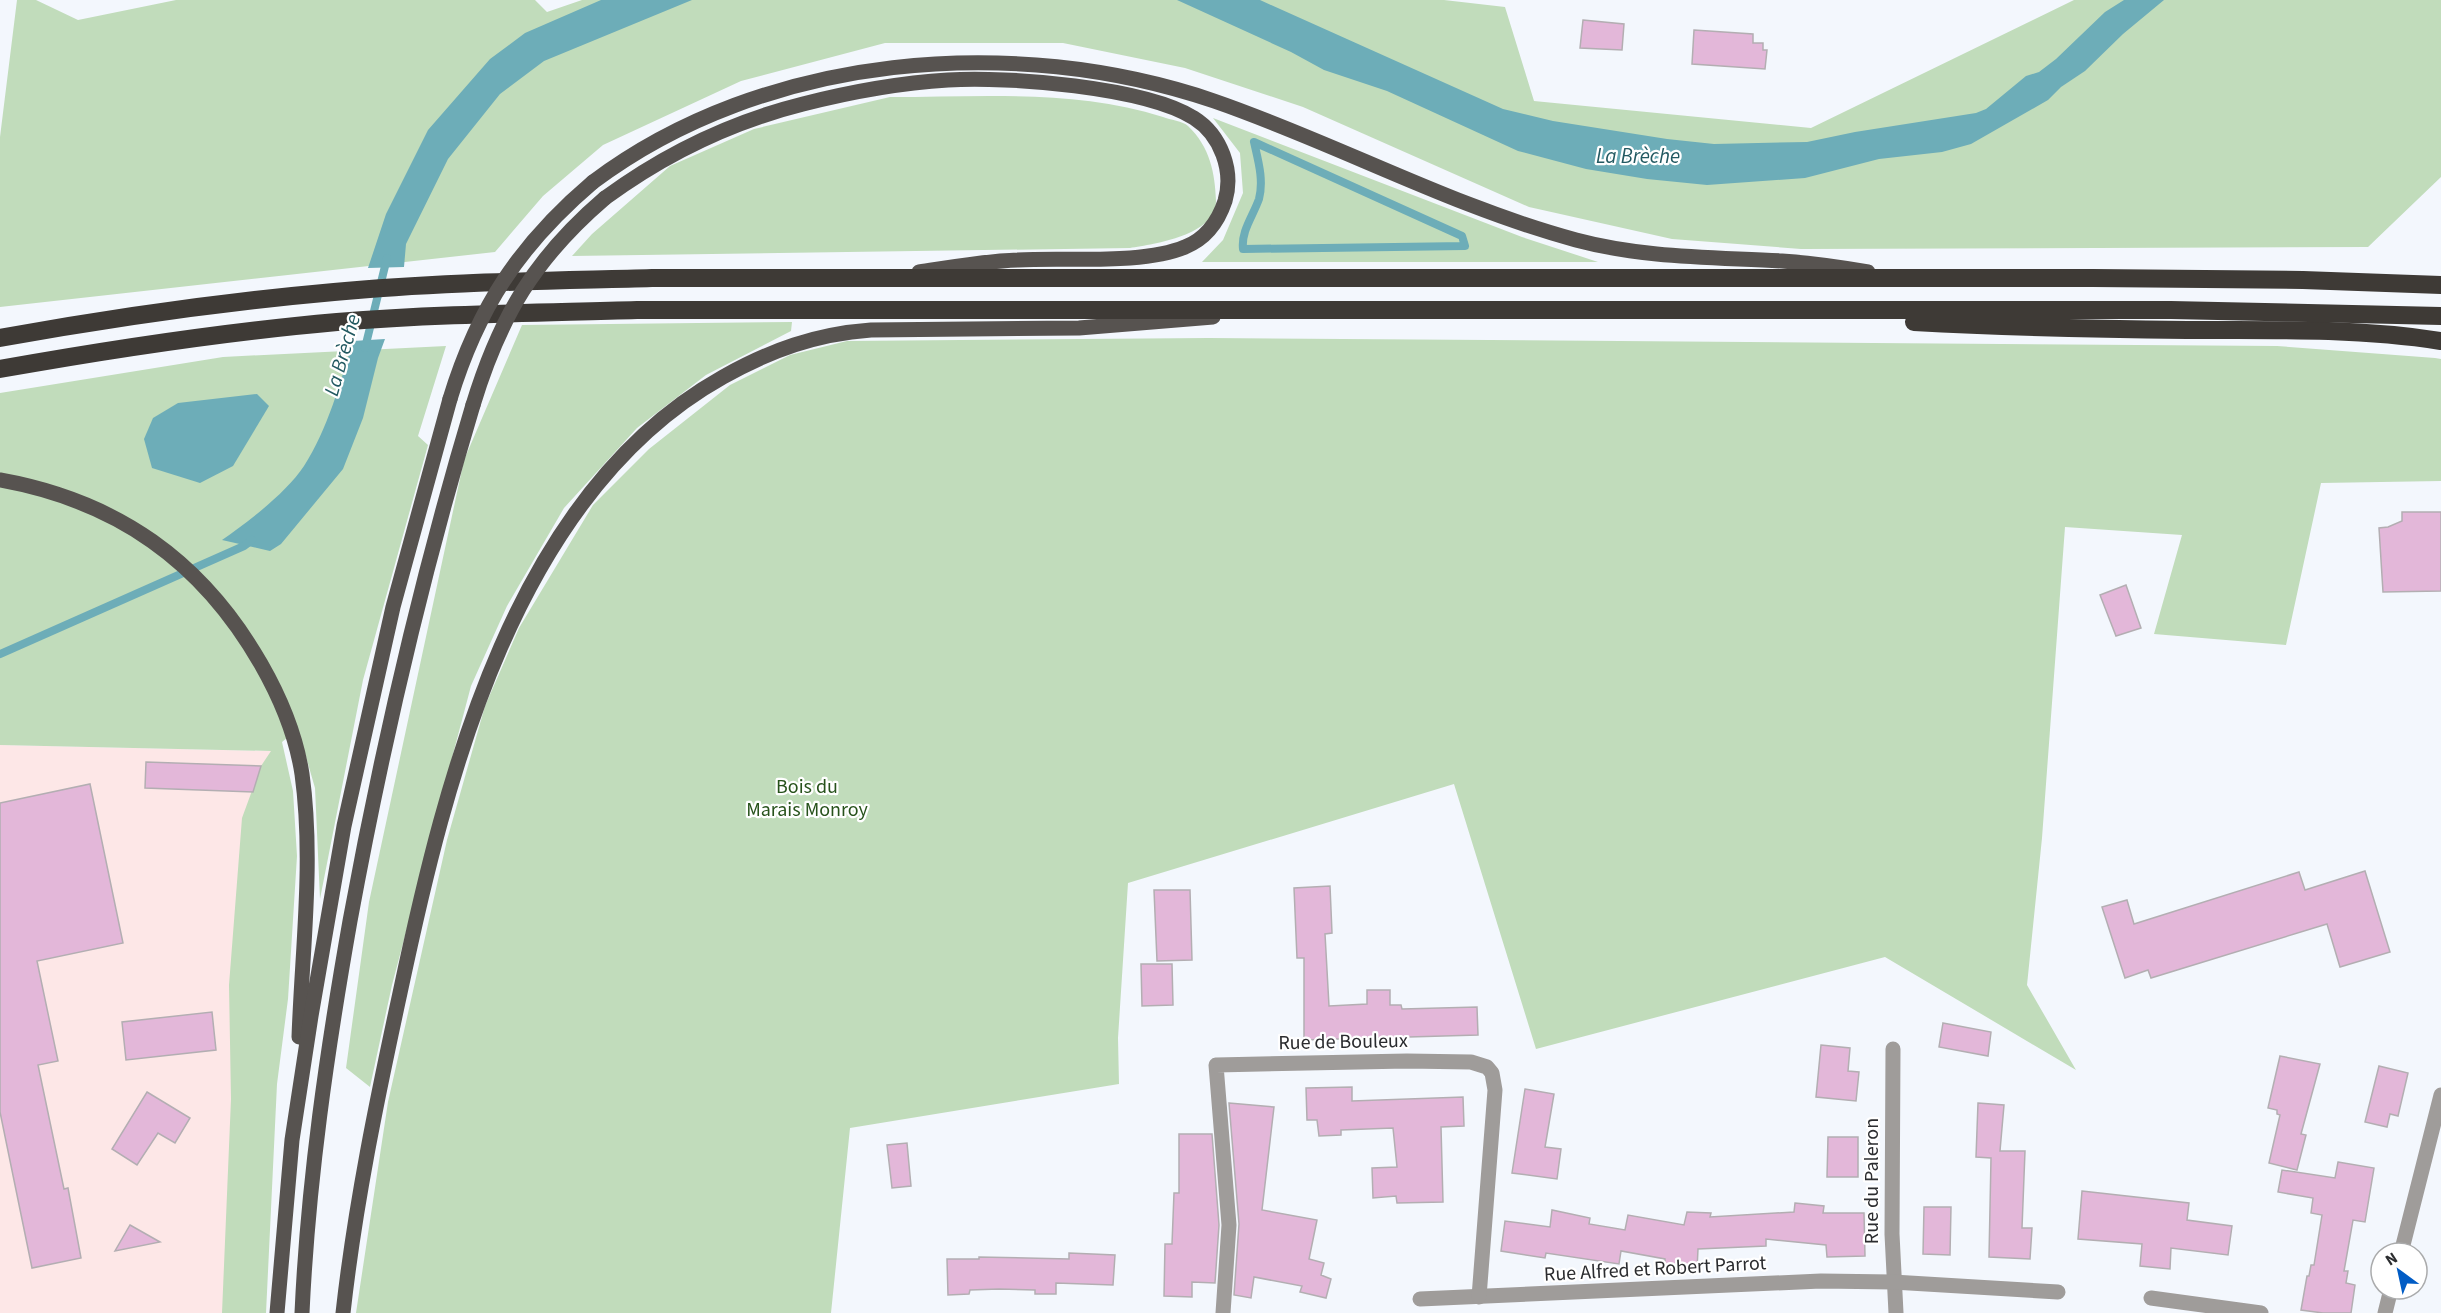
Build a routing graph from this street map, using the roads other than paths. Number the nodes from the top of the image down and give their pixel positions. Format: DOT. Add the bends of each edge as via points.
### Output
graph roads {
  1 [pos="878,278"];
  2 [pos="1916,279"];
  3 [pos="2441,285"];
  4 [pos="1296,310"];
  5 [pos="1700,310"];
  6 [pos="2441,316"];
  7 [pos="0,338"];
  8 [pos="2441,341"];
  9 [pos="0,369"];
  10 [pos="0,480"];
  11 [pos="1893,1049"];
  12 [pos="2441,1095"];
  13 [pos="297,1106"];
  14 [pos="2404,1241"];
  15 [pos="1893,1282"];
  16 [pos="2058,1292"];
  17 [pos="1479,1297"];
  18 [pos="2151,1298"];
  19 [pos="1420,1299"];
  20 [pos="277,1313"];
  21 [pos="302,1313"];
  22 [pos="343,1313"];
  23 [pos="1223,1313"];
  24 [pos="1896,1313"];
  25 [pos="2261,1313"];
  1 -- 2 [label="highway"];
  1 -- 7 [label="highway" via="652,278 334,292"];
  1 -- 21 [label="main road, bridge" via="982,263 1143,257 1176,250 1207,233 1222,211 1227,183 1225,160 1214,138 1200,123 1167,106 1116,93 1009,81 950,80 853,93 759,117 677,152 605,198 546,256 518,297 492,347 410,632 356,884 316,1140"];
  2 -- 3 [label="highway" via="2292,280"];
  2 -- 13 [label="main road, bridge" via="1811,263 1645,253 1576,240 1440,194 1193,94 1102,73 1018,64 895,67 803,85 750,101 679,130 593,182 547,225 509,271 463,357 393,607 359,751"];
  4 -- 5 [label="highway"];
  4 -- 9 [label="highway" via="730,309 422,317 198,338"];
  4 -- 22 [label="main road" via="1079,328 901,329 820,336 770,353 713,383 627,449 585,500 538,570 498,654 461,755 415,926 378,1094"];
  5 -- 6 [label="highway" via="2210,310"];
  5 -- 8 [label="highway" via="2048,329 2333,331"];
  10 -- 13 [label="main road" via="84,502 157,545 224,607 253,650 285,710 302,773 307,848"];
  11 -- 15 [label="street, Rue du Paleron"];
  12 -- 14 [label="street"];
  13 -- 20 [label="main road"];
  15 -- 16 [label="street, Rue Alfred et Robert Parrot"];
  15 -- 17 [label="street, Rue Alfred et Robert Parrot" via="1798,1282"];
  15 -- 24 [label="street, Rue du Paleron"];
  17 -- 19 [label="street, Rue Alfred et Robert Parrot"];
  17 -- 23 [label="street, Rue de Bouleux" via="1495,1090 1487,1067 1471,1062 1407,1061 1215,1065 1229,1225"];
  18 -- 25 [label="street"];
}
